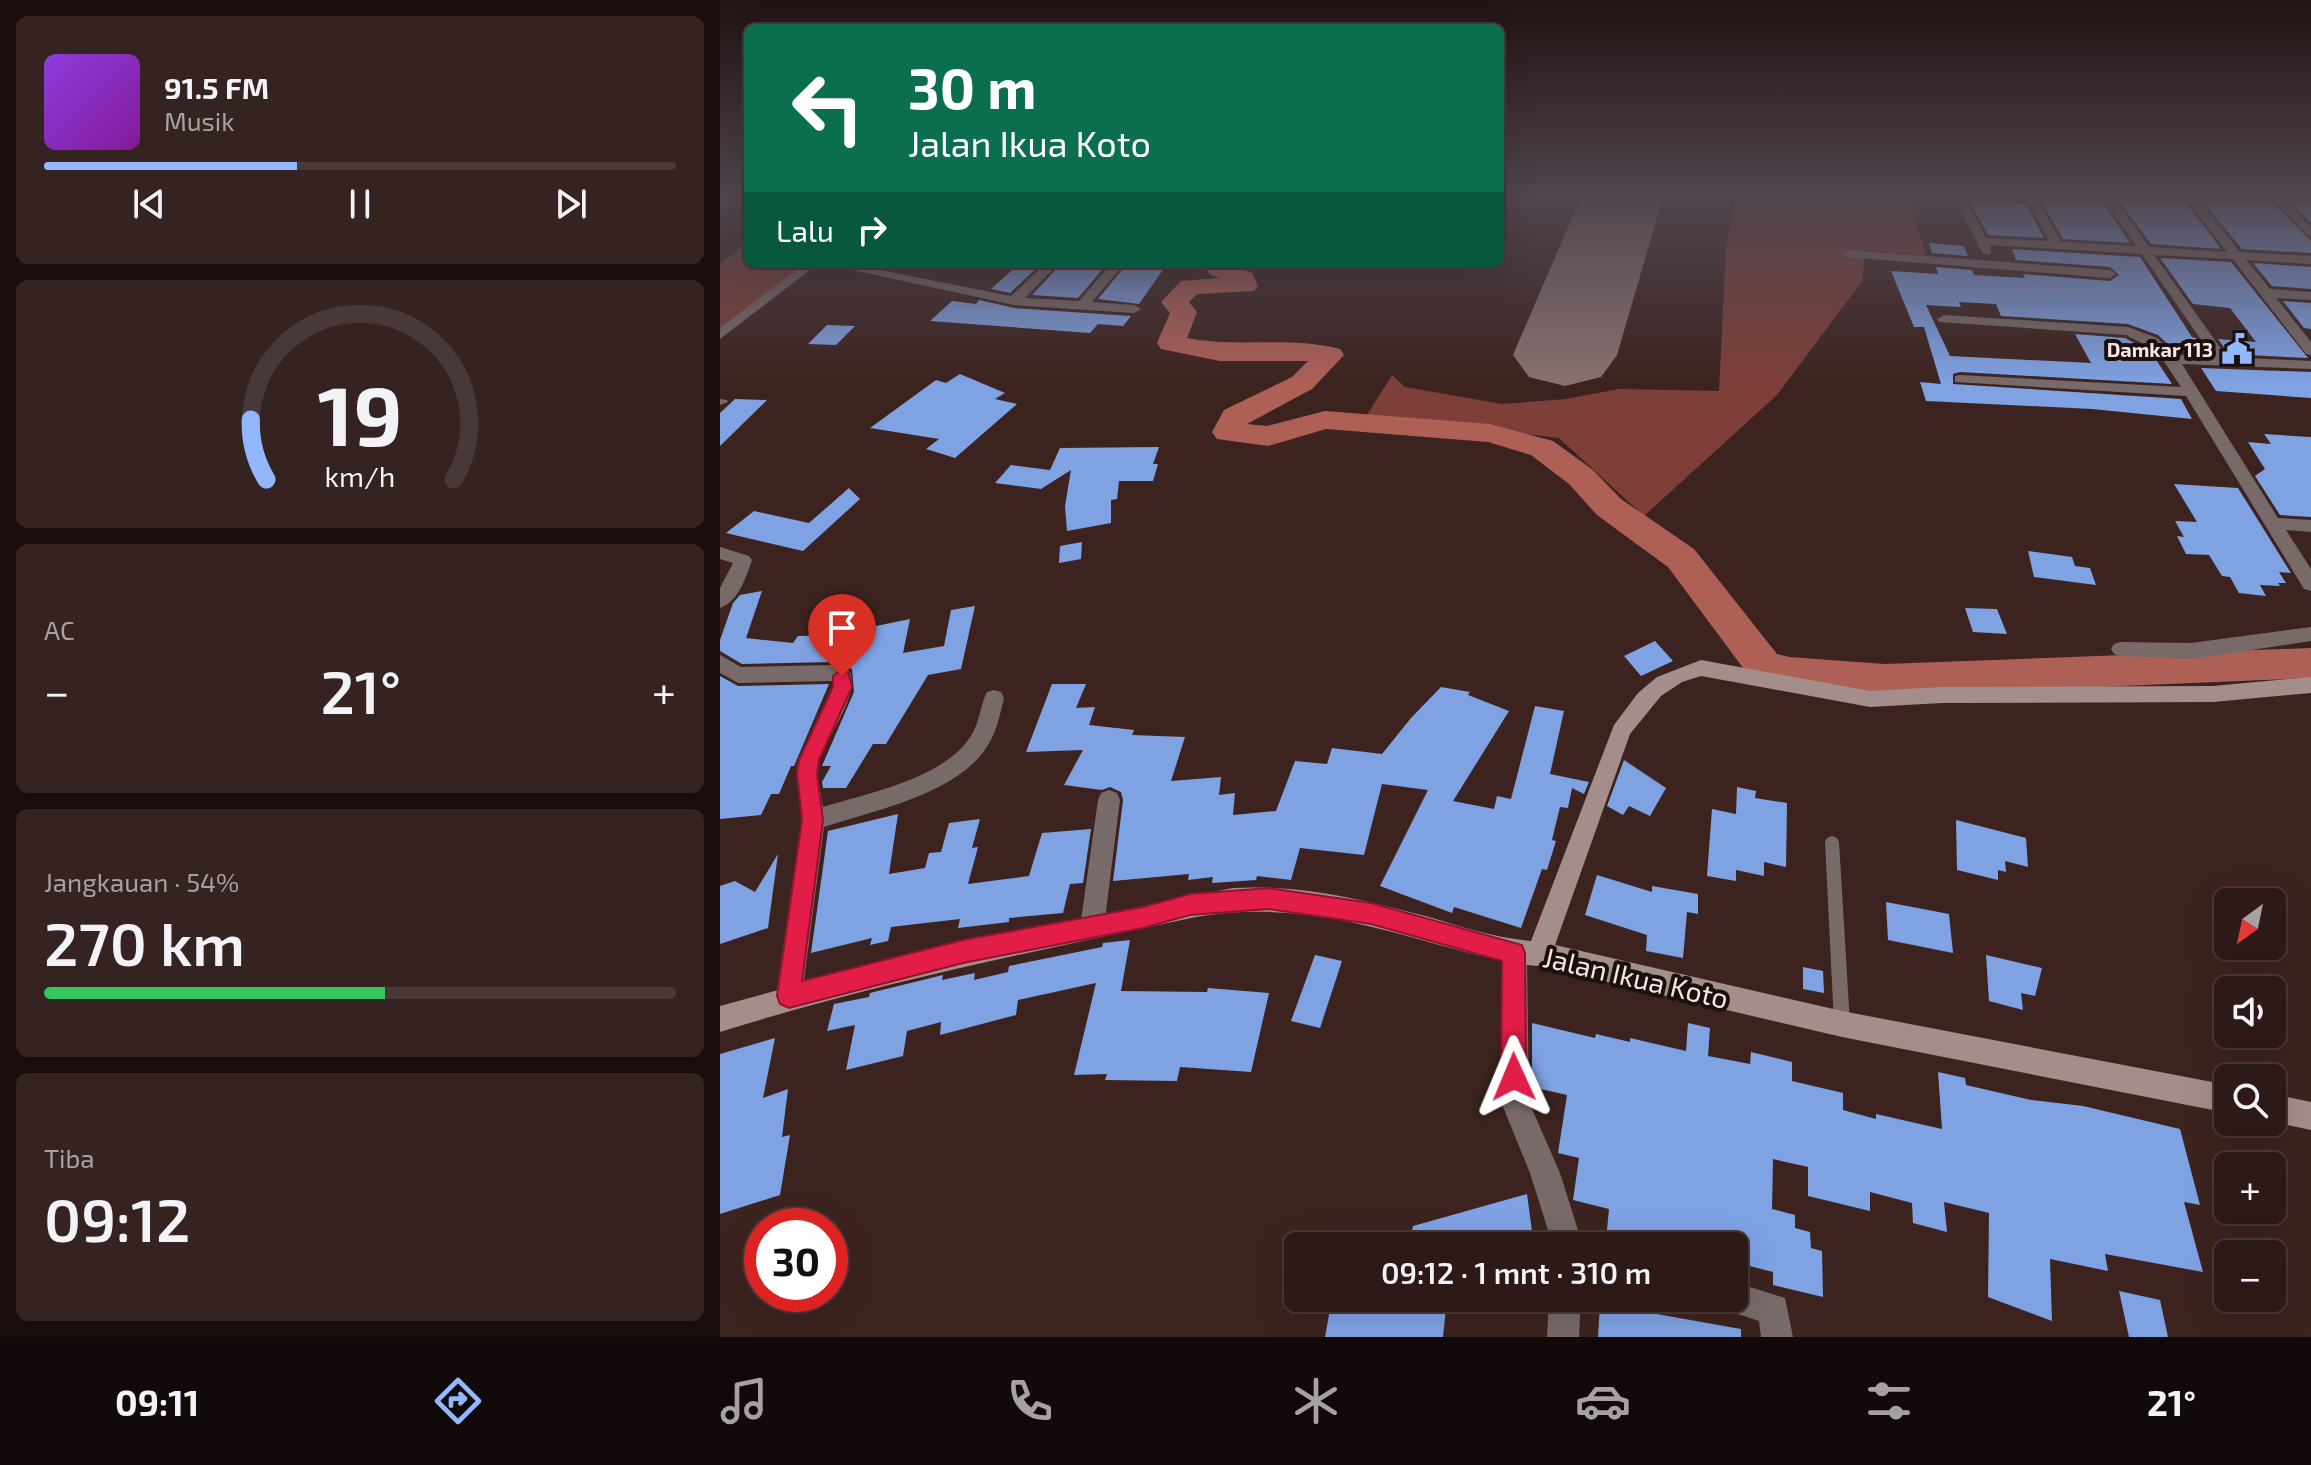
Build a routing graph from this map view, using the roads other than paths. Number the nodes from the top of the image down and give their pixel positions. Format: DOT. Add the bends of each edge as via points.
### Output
graph roads {
  1 [pos="1928,259"];
  2 [pos="1992,259"];
  3 [pos="2149,259"];
  4 [pos="2238,259"];
  5 [pos="1995,264"];
  6 [pos="807,268"];
  7 [pos="851,268"];
  8 [pos="1048,268"];
  9 [pos="1115,268"];
  10 [pos="2110,274"];
  11 [pos="2265,293"];
  12 [pos="2311,296"];
  13 [pos="1014,301"];
  14 [pos="1082,306"];
  15 [pos="1134,309"];
  16 [pos="1944,319"];
  17 [pos="2293,330"];
  18 [pos="2311,331"];
  19 [pos="720,335"];
  20 [pos="2311,351"];
  21 [pos="2175,359"];
  22 [pos="2222,360"];
  23 [pos="2311,365"];
  24 [pos="1960,379"];
  25 [pos="2191,392"];
  26 [pos="2272,523"];
  27 [pos="2311,526"];
  28 [pos="720,553"];
  29 [pos="2311,584"];
  30 [pos="720,601"];
  31 [pos="2311,634"];
  32 [pos="2121,649"];
  33 [pos="720,663"];
  34 [pos="2311,685"];
  35 [pos="994,698"];
  36 [pos="1109,800"];
  37 [pos="813,820"];
  38 [pos="1832,842"];
  39 [pos="1092,927"];
  40 [pos="1526,953"];
  41 [pos="789,996"];
  42 [pos="720,1019"];
  43 [pos="1842,1024"];
  44 [pos="2214,1096"];
  45 [pos="2286,1111"];
  46 [pos="2311,1116"];
  47 [pos="1564,1232"];
  48 [pos="1748,1302"];
  49 [pos="1564,1312"];
  50 [pos="1563,1337"];
  51 [pos="1777,1337"];
  1 -- 5 [label="street"];
  2 -- 5 [label="street"];
  3 -- 22 [label="street"];
  4 -- 11 [label="street"];
  5 -- 10 [label="street"];
  6 -- 19 [label="street"];
  7 -- 13 [label="street"];
  8 -- 13 [label="street"];
  9 -- 14 [label="street"];
  11 -- 12 [label="street"];
  11 -- 17 [label="street"];
  13 -- 14 [label="street"];
  14 -- 15 [label="street"];
  16 -- 21 [label="street" via="2126,330 2148,337"];
  17 -- 18 [label="street"];
  17 -- 20 [label="street"];
  21 -- 22 [label="street"];
  21 -- 25 [label="street"];
  22 -- 23 [label="street"];
  24 -- 25 [label="street"];
  25 -- 26 [label="street"];
  26 -- 27 [label="street"];
  26 -- 29 [label="street"];
  28 -- 30 [label="street" via="743,560"];
  31 -- 32 [label="street" via="2191,651"];
  33 -- 37 [label="street" via="738,675 842,676 843,687 809,760"];
  34 -- 40 [label="street" via="2213,694 1870,699 1701,668 1677,672 1637,706 1621,731"];
  35 -- 37 [label="street" via="980,742 960,763 929,780"];
  36 -- 39 [label="street"];
  37 -- 41 [label="street"];
  38 -- 43 [label="lane"];
  39 -- 40 [label="street, Jalan Ikua Koto" via="1190,904 1269,899 1371,913"];
  39 -- 41 [label="street, Jalan Ikua Koto" via="963,951"];
  40 -- 43 [label="street, Jalan Ikua Koto"];
  40 -- 47 [label="street" via="1515,1102"];
  41 -- 42 [label="street, Jalan Ikua Koto"];
  43 -- 44 [label="street, Jalan Ikua Koto"];
  45 -- 46 [label="street"];
  48 -- 51 [label="street" via="1774,1309"];
  49 -- 50 [label="street"];
}
